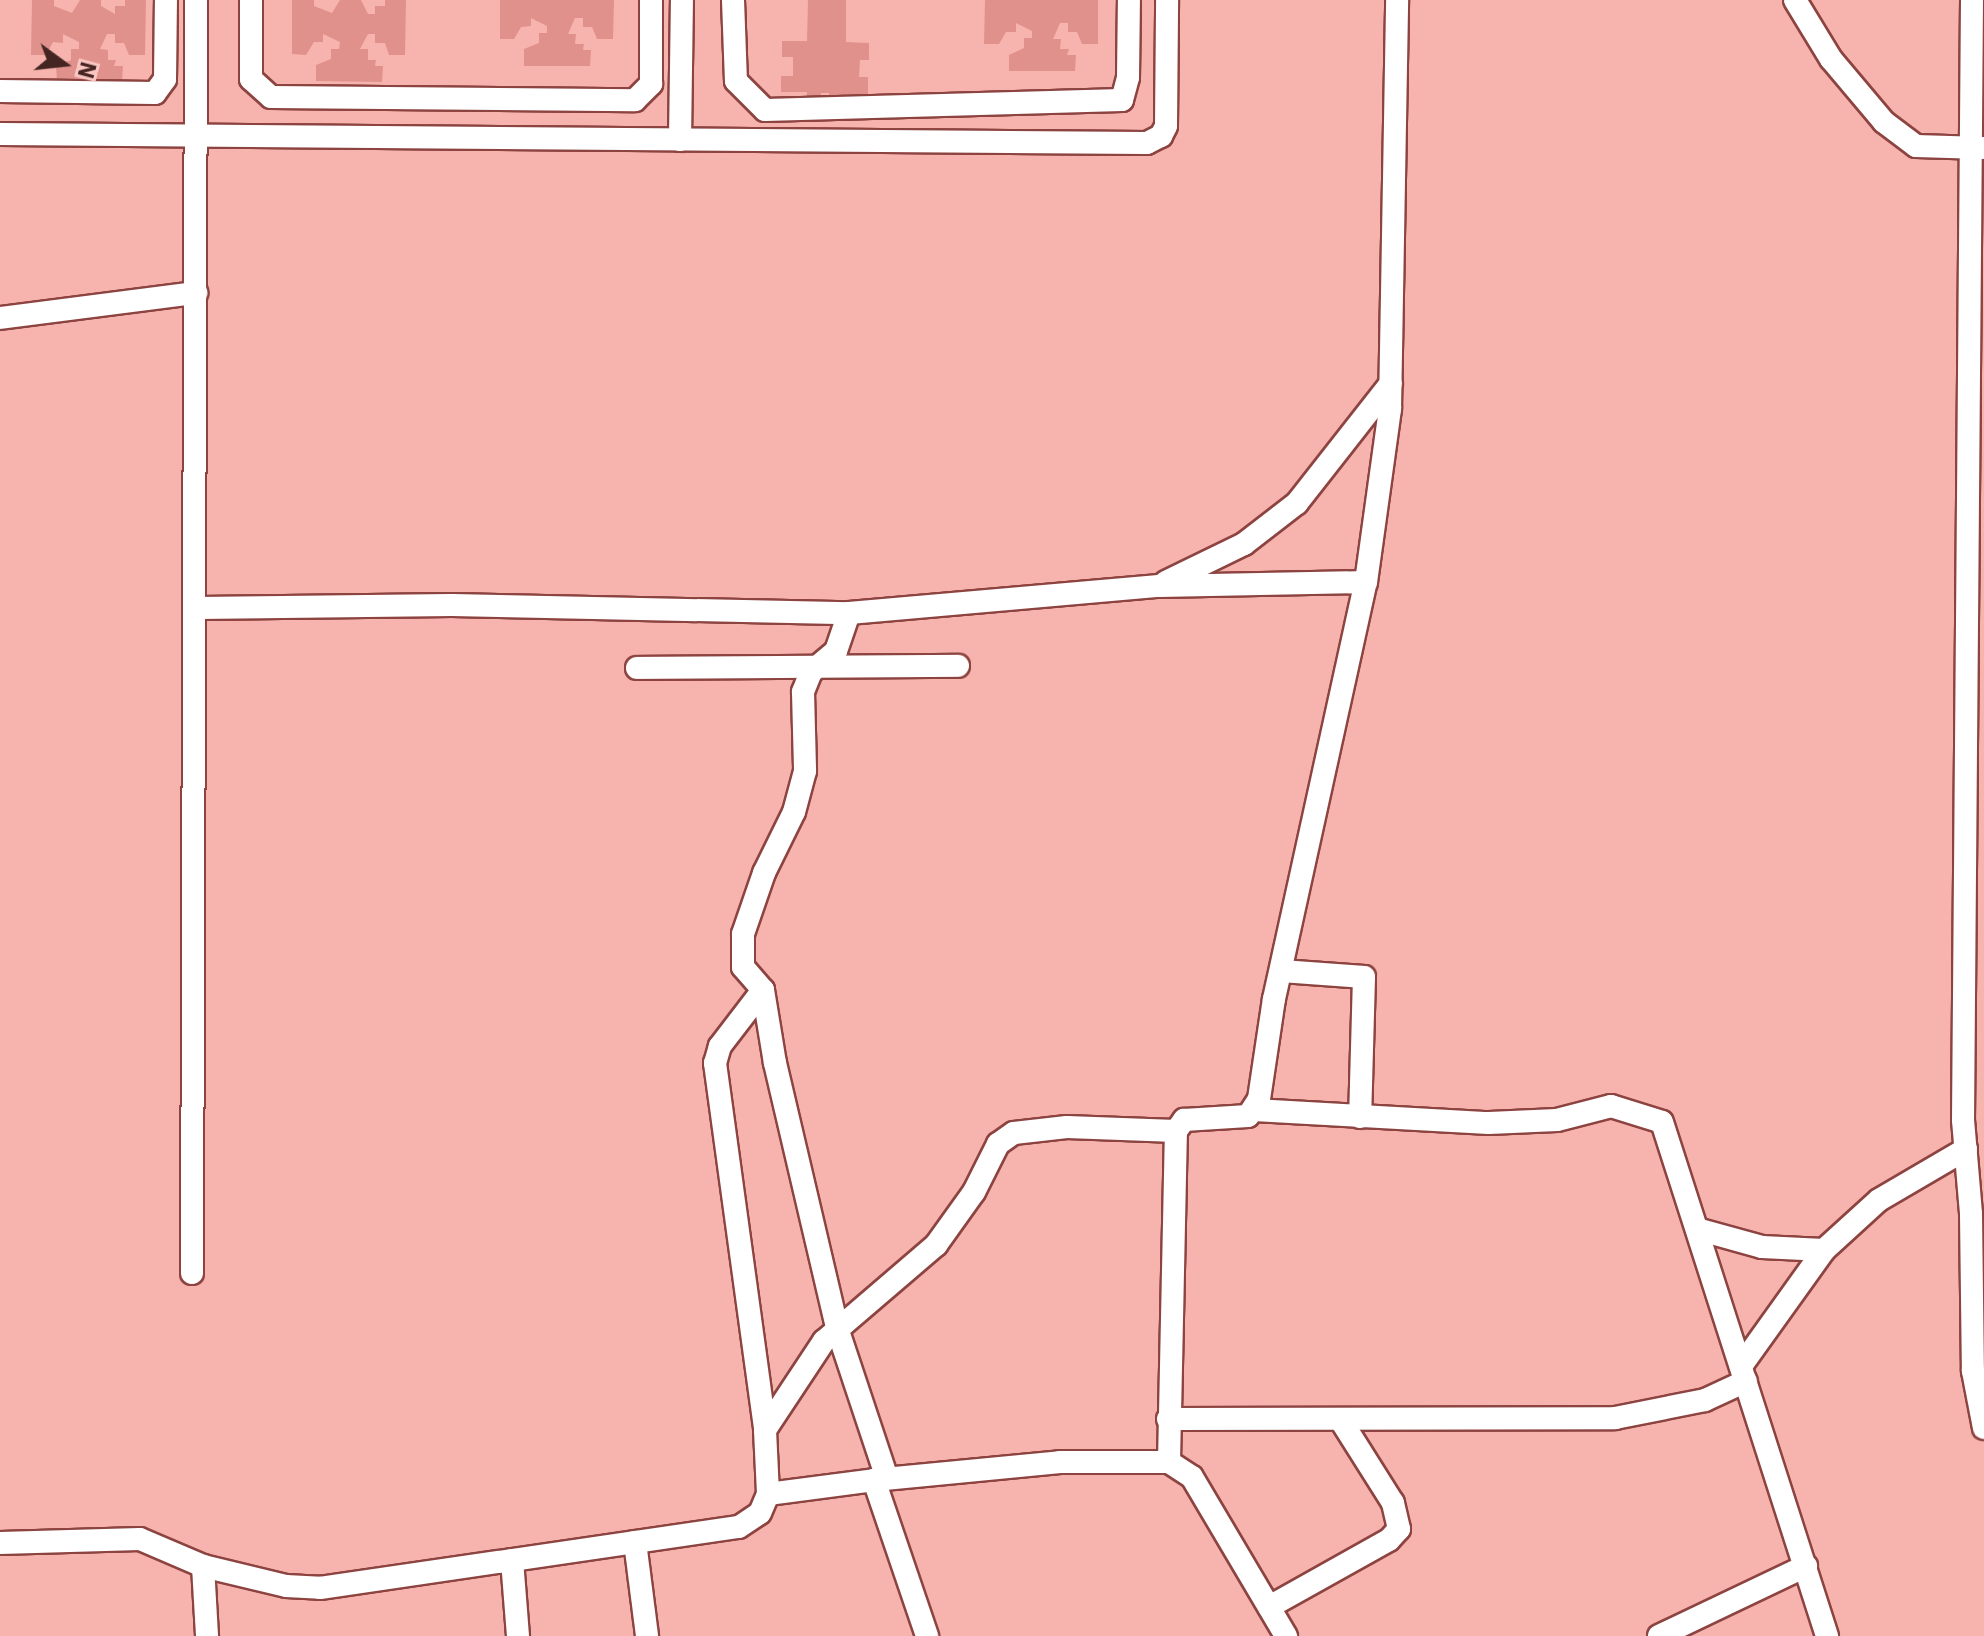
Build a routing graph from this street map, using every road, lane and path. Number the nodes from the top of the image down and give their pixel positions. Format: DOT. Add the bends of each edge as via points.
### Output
graph roads {
  1 [pos="166,0"];
  2 [pos="196,0"];
  3 [pos="251,0"];
  4 [pos="651,0"];
  5 [pos="682,0"];
  6 [pos="733,0"];
  7 [pos="1129,0"];
  8 [pos="1167,0"];
  9 [pos="1397,0"];
  10 [pos="1795,0"];
  11 [pos="1972,0"];
  12 [pos="0,91"];
  13 [pos="0,134"];
  14 [pos="195,136"];
  15 [pos="680,140"];
  16 [pos="1977,148"];
  17 [pos="196,293"];
  18 [pos="0,318"];
  19 [pos="1391,383"];
  20 [pos="1976,387"];
  21 [pos="1366,582"];
  22 [pos="1159,586"];
  23 [pos="198,608"];
  24 [pos="849,613"];
  25 [pos="1976,642"];
  26 [pos="958,666"];
  27 [pos="819,667"];
  28 [pos="637,668"];
  29 [pos="1282,971"];
  30 [pos="763,990"];
  31 [pos="1254,1110"];
  32 [pos="1360,1117"];
  33 [pos="1974,1120"];
  34 [pos="1176,1131"];
  35 [pos="1966,1149"];
  36 [pos="1978,1216"];
  37 [pos="1697,1229"];
  38 [pos="1824,1250"];
  39 [pos="192,1273"];
  40 [pos="837,1328"];
  41 [pos="1744,1374"];
  42 [pos="1168,1419"];
  43 [pos="1342,1422"];
  44 [pos="1984,1428"];
  45 [pos="765,1430"];
  46 [pos="1169,1462"];
  47 [pos="881,1479"];
  48 [pos="768,1494"];
  49 [pos="635,1542"];
  50 [pos="0,1543"];
  51 [pos="512,1560"];
  52 [pos="203,1566"];
  53 [pos="1806,1566"];
  54 [pos="1269,1607"];
  55 [pos="207,1636"];
  56 [pos="518,1636"];
  57 [pos="647,1636"];
  58 [pos="927,1636"];
  59 [pos="1286,1636"];
  60 [pos="1659,1636"];
  61 [pos="1827,1636"];
  1 -- 12 [label="street" via="165,79 155,93"];
  2 -- 14 [label="street"];
  3 -- 4 [label="street" via="251,79 271,97 635,100 651,84"];
  5 -- 15 [label="street"];
  6 -- 7 [label="street" via="736,81 765,110 1122,100 1128,77"];
  8 -- 15 [label="street" via="1166,126 1155,142"];
  9 -- 19 [label="street"];
  10 -- 16 [label="street" via="1831,59 1884,122 1916,146"];
  11 -- 16 [label="street"];
  13 -- 14 [label="street"];
  14 -- 15 [label="street"];
  14 -- 17 [label="street"];
  16 -- 20 [label="street"];
  17 -- 18 [label="street"];
  17 -- 23 [label="street"];
  19 -- 21 [label="street"];
  19 -- 22 [label="street" via="1297,503 1244,544"];
  20 -- 25 [label="street"];
  21 -- 22 [label="street"];
  21 -- 29 [label="street"];
  22 -- 24 [label="street"];
  23 -- 24 [label="street" via="452,605"];
  23 -- 39 [label="street"];
  24 -- 27 [label="street" via="836,651"];
  25 -- 33 [label="street"];
  26 -- 27 [label="street"];
  27 -- 28 [label="street"];
  27 -- 30 [label="street" via="803,692 805,771 794,812 764,873 743,934 743,967"];
  29 -- 31 [label="street"];
  29 -- 32 [label="street" via="1364,977"];
  30 -- 40 [label="street"];
  30 -- 45 [label="street" via="720,1046 715,1063"];
  31 -- 32 [label="street"];
  31 -- 34 [label="street" via="1236,1118 1184,1120"];
  32 -- 37 [label="street" via="1489,1123 1557,1120 1611,1106 1637,1112 1662,1122"];
  33 -- 35 [label="street"];
  34 -- 40 [label="street" via="1067,1127 1014,1133 998,1144 974,1192 936,1245 885,1293"];
  34 -- 42 [label="street"];
  35 -- 36 [label="street"];
  35 -- 38 [label="street" via="1879,1200"];
  36 -- 44 [label="street" via="1973,1371"];
  37 -- 38 [label="street" via="1762,1247"];
  37 -- 41 [label="street"];
  38 -- 41 [label="street"];
  40 -- 45 [label="street"];
  40 -- 47 [label="street"];
  41 -- 43 [label="street" via="1705,1400 1615,1418"];
  41 -- 53 [label="street"];
  42 -- 43 [label="street"];
  42 -- 46 [label="street"];
  43 -- 54 [label="street" via="1393,1503 1399,1529 1389,1540"];
  45 -- 48 [label="street"];
  46 -- 47 [label="street" via="1060,1462"];
  46 -- 54 [label="street" via="1192,1477"];
  47 -- 48 [label="street"];
  47 -- 58 [label="street"];
  48 -- 49 [label="street" via="760,1513 739,1527"];
  49 -- 51 [label="street"];
  49 -- 57 [label="street"];
  50 -- 52 [label="street" via="140,1539"];
  51 -- 52 [label="street" via="320,1588 286,1586"];
  51 -- 56 [label="street"];
  52 -- 55 [label="street"];
  53 -- 60 [label="street"];
  53 -- 61 [label="street"];
  54 -- 59 [label="street"];
}
